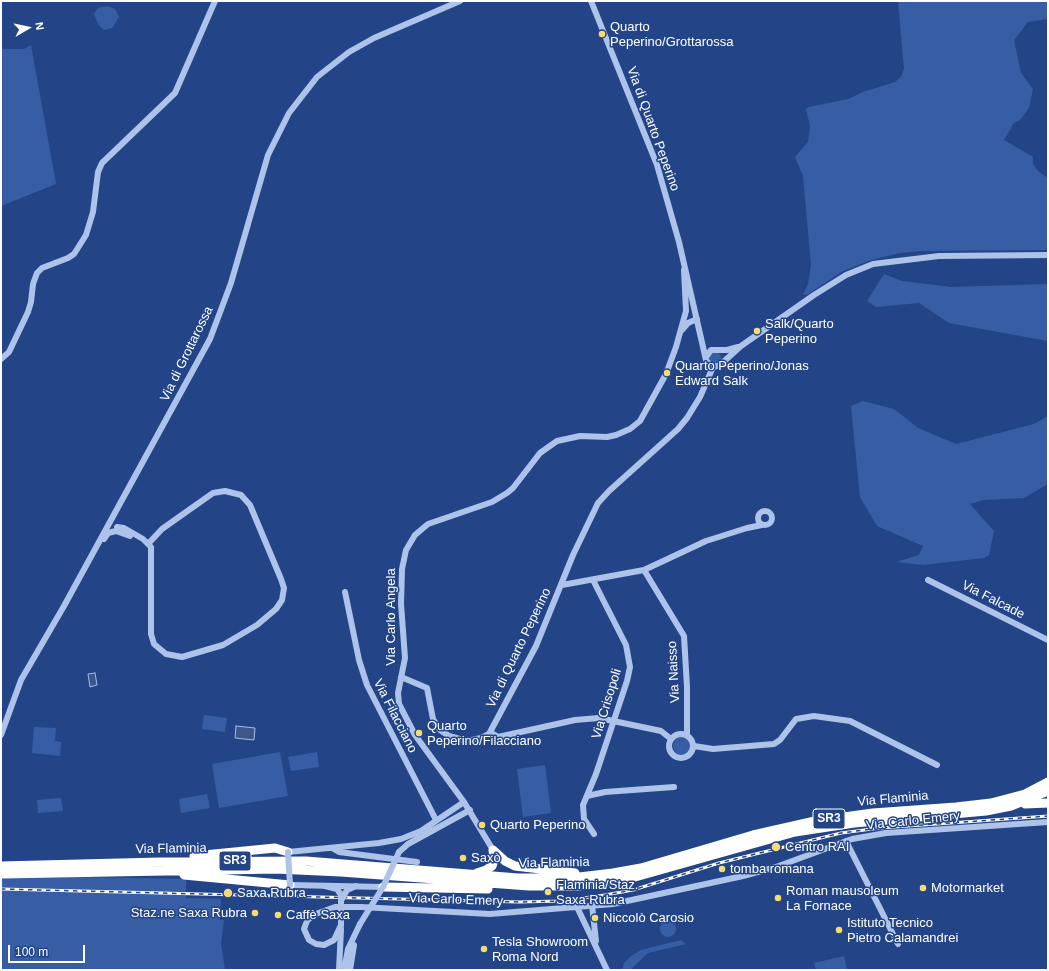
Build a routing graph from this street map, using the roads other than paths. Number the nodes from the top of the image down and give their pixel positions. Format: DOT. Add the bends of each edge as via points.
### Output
graph roads {
  1 [pos="215,1"];
  2 [pos="460,1"];
  3 [pos="591,1"];
  4 [pos="1048,255"];
  5 [pos="684,270"];
  6 [pos="695,310"];
  7 [pos="684,318"];
  8 [pos="697,319"];
  9 [pos="681,331"];
  10 [pos="701,338"];
  11 [pos="741,346"];
  12 [pos="716,350"];
  13 [pos="1,359"];
  14 [pos="706,359"];
  15 [pos="722,362"];
  16 [pos="713,367"];
  17 [pos="110,523"];
  18 [pos="758,524"];
  19 [pos="117,527"];
  20 [pos="122,532"];
  21 [pos="148,544"];
  22 [pos="91,558"];
  23 [pos="644,570"];
  24 [pos="593,580"];
  25 [pos="928,580"];
  26 [pos="562,585"];
  27 [pos="345,592"];
  28 [pos="1048,640"];
  29 [pos="401,677"];
  30 [pos="614,720"];
  31 [pos="490,732"];
  32 [pos="1,735"];
  33 [pos="687,735"];
  34 [pos="671,739"];
  35 [pos="694,746"];
  36 [pos="937,765"];
  37 [pos="1048,782"];
  38 [pos="674,787"];
  39 [pos="1048,791"];
  40 [pos="587,796"];
  41 [pos="464,802"];
  42 [pos="1048,803"];
  43 [pos="1012,806"];
  44 [pos="470,810"];
  45 [pos="436,820"];
  46 [pos="1048,822"];
  47 [pos="594,834"];
  48 [pos="846,841"];
  49 [pos="332,848"];
  50 [pos="493,850"];
  51 [pos="288,852"];
  52 [pos="160,862"];
  53 [pos="416,862"];
  54 [pos="1,866"];
  55 [pos="153,871"];
  56 [pos="1,874"];
  57 [pos="468,874"];
  58 [pos="613,874"];
  59 [pos="290,885"];
  60 [pos="325,886"];
  61 [pos="356,886"];
  62 [pos="529,886"];
  63 [pos="383,887"];
  64 [pos="342,899"];
  65 [pos="592,905"];
  66 [pos="577,906"];
  67 [pos="341,925"];
  68 [pos="359,927"];
  69 [pos="898,944"];
  70 [pos="600,956"];
  71 [pos="339,970"];
  72 [pos="344,970"];
  73 [pos="350,970"];
  74 [pos="607,970"];
  1 -- 13 [label="street" via="175,94 102,163 86,235 74,254 42,268 37,273 25,318 10,352"];
  2 -- 17 [label="street, Via di Grottarossa" via="374,38 349,52 318,77 289,113 268,155 231,283 213,333"];
  3 -- 5 [label="street, Via di Quarto Peperino" via="657,165"];
  4 -- 11 [label="street" via="939,256 873,264 846,275 820,291"];
  5 -- 6 [label="street, Via di Quarto Peperino"];
  5 -- 7 [label="street"];
  6 -- 7 [label="street"];
  6 -- 8 [label="street, Via di Quarto Peperino"];
  7 -- 9 [label="street"];
  8 -- 9 [label="street" via="688,323"];
  8 -- 10 [label="street, Via di Quarto Peperino"];
  9 -- 29 [label="street, Via Carlo Angela" via="672,359 655,396 640,421 630,429 612,436 580,436 557,441 540,453 507,493 476,508 436,520 415,535 406,550 402,569 401,604 405,658"];
  10 -- 12 [label="street" via="708,347"];
  10 -- 14 [label="street, Via di Quarto Peperino"];
  11 -- 12 [label="street" via="731,350"];
  11 -- 15 [label="street"];
  12 -- 14 [label="street" via="708,353"];
  12 -- 15 [label="street" via="723,356"];
  14 -- 16 [label="street"];
  15 -- 16 [label="street" via="719,366"];
  16 -- 26 [label="street, Via di Quarto Peperino" via="695,407 678,429 598,503"];
  17 -- 19 [label="street"];
  17 -- 22 [label="street, Via di Grottarossa"];
  18 -- 23 [label="street" via="706,541"];
  19 -- 20 [label="street"];
  19 -- 21 [label="street" via="137,535"];
  20 -- 21 [label="street"];
  20 -- 22 [label="street" via="108,533"];
  21 -- 21 [label="street" via="162,528 213,493 225,491 241,495 250,505 281,579 284,592 282,600 276,609 257,625 223,645 182,657 166,654 154,644 152,634 152,552"];
  22 -- 32 [label="street, Via di Grottarossa" via="21,680"];
  23 -- 24 [label="street"];
  23 -- 33 [label="street, Via Naisso" via="684,636"];
  24 -- 26 [label="street"];
  24 -- 30 [label="street, Via Crisopoli" via="630,658 629,675"];
  25 -- 28 [label="street, Via Falcade"];
  26 -- 31 [label="street, Via di Quarto Peperino" via="536,646"];
  27 -- 45 [label="street, Via Filacciano" via="359,660 367,685"];
  29 -- 31 [label="street" via="426,688 434,722 448,736 457,740 472,740 484,737"];
  29 -- 41 [label="street" via="398,697 402,711 415,735"];
  30 -- 31 [label="street" via="575,720 498,737"];
  30 -- 34 [label="street" via="661,731"];
  30 -- 40 [label="street, Via Crisopoli" via="592,788"];
  33 -- 34 [label="street" via="678,734"];
  33 -- 35 [label="street"];
  34 -- 35 [label="street" via="669,749 672,755 679,759 689,756"];
  35 -- 36 [label="street" via="719,748 774,744 796,719 814,716 850,722"];
  37 -- 58 [label="highway, Via Flaminia / SR3" via="1025,794 991,803 854,815 797,824"];
  38 -- 40 [label="street" via="605,792"];
  39 -- 43 [label="highway, Via Flaminia / SR3"];
  40 -- 47 [label="street, Via Crisopoli" via="582,814"];
  41 -- 44 [label="street"];
  41 -- 45 [label="street"];
  42 -- 43 [label="highway"];
  43 -- 62 [label="highway, Via Flaminia / SR3" via="977,812 827,826 757,842 618,882 568,887"];
  44 -- 50 [label="street"];
  44 -- 63 [label="street, bridge" via="398,852"];
  45 -- 49 [label="street" via="421,831 396,840"];
  46 -- 48 [label="street, Via Carlo Emery" via="886,833"];
  48 -- 65 [label="street, Via Carlo Emery" via="776,867 726,881 630,901"];
  48 -- 69 [label="street"];
  49 -- 51 [label="street"];
  49 -- 53 [label="street" via="339,852"];
  50 -- 57 [label="highway" via="494,860 491,867 482,872"];
  50 -- 58 [label="highway" via="505,862 519,867 586,874"];
  51 -- 52 [label="highway" via="279,848 269,848"];
  51 -- 59 [label="street, bridge"];
  52 -- 54 [label="highway, Via Flaminia / SR3"];
  52 -- 57 [label="highway, Via Flaminia / SR3" via="306,861"];
  55 -- 56 [label="highway, Via Flaminia / SR3"];
  55 -- 59 [label="highway" via="221,880"];
  55 -- 62 [label="highway, Via Flaminia / SR3" via="317,870"];
  57 -- 58 [label="highway, Via Flaminia / SR3" via="559,878"];
  59 -- 60 [label="street"];
  60 -- 61 [label="street, bridge"];
  60 -- 64 [label="street, bridge" via="338,890"];
  61 -- 63 [label="street"];
  61 -- 64 [label="street, bridge" via="347,890"];
  62 -- 63 [label="highway" via="489,889"];
  63 -- 68 [label="street, bridge"];
  64 -- 67 [label="street, bridge"];
  65 -- 66 [label="street, Via Carlo Emery"];
  65 -- 70 [label="street" via="594,931"];
  66 -- 67 [label="street, Via Carlo Emery" via="497,914 335,907 313,914 306,923 305,931 307,938 313,943 327,945 335,939"];
  66 -- 70 [label="street"];
  67 -- 71 [label="street"];
  68 -- 72 [label="street" via="348,949"];
  68 -- 73 [label="street"];
  70 -- 74 [label="street"];
}
